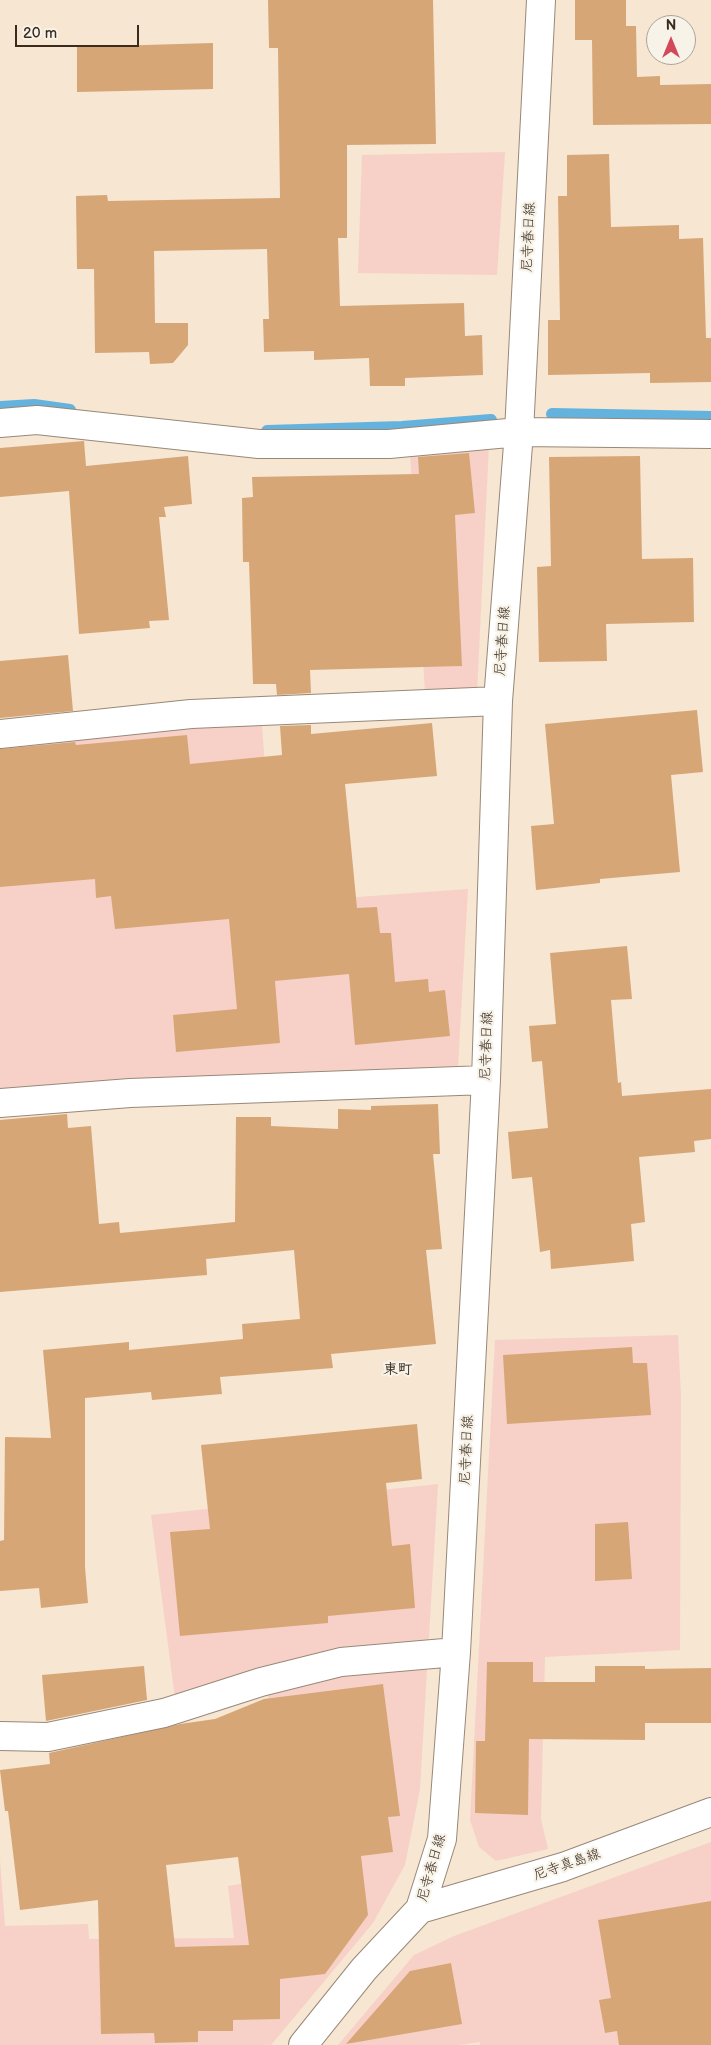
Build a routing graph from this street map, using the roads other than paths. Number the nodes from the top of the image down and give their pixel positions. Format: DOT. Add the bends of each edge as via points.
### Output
graph roads {
  1 [pos="541,0"];
  2 [pos="0,424"];
  3 [pos="519,432"];
  4 [pos="711,434"];
  5 [pos="498,701"];
  6 [pos="0,734"];
  7 [pos="486,1080"];
  8 [pos="0,1103"];
  9 [pos="456,1652"];
  10 [pos="0,1736"];
  11 [pos="711,1812"];
  12 [pos="420,1909"];
  13 [pos="303,2045"];
  1 -- 3 [label="street, 尼寺春日線"];
  2 -- 3 [label="street" via="37,420 259,444 389,444"];
  3 -- 4 [label="street"];
  3 -- 5 [label="street, 尼寺春日線"];
  5 -- 6 [label="street" via="192,714"];
  5 -- 7 [label="street, 尼寺春日線"];
  7 -- 8 [label="street" via="130,1093"];
  7 -- 9 [label="street, 尼寺春日線"];
  9 -- 10 [label="street" via="341,1662 260,1682 164,1713 48,1737"];
  9 -- 12 [label="street, 尼寺春日線" via="442,1839"];
  11 -- 12 [label="street, 尼寺真島線" via="563,1867"];
  12 -- 13 [label="street, 尼寺春日線" via="364,1969"];
}
